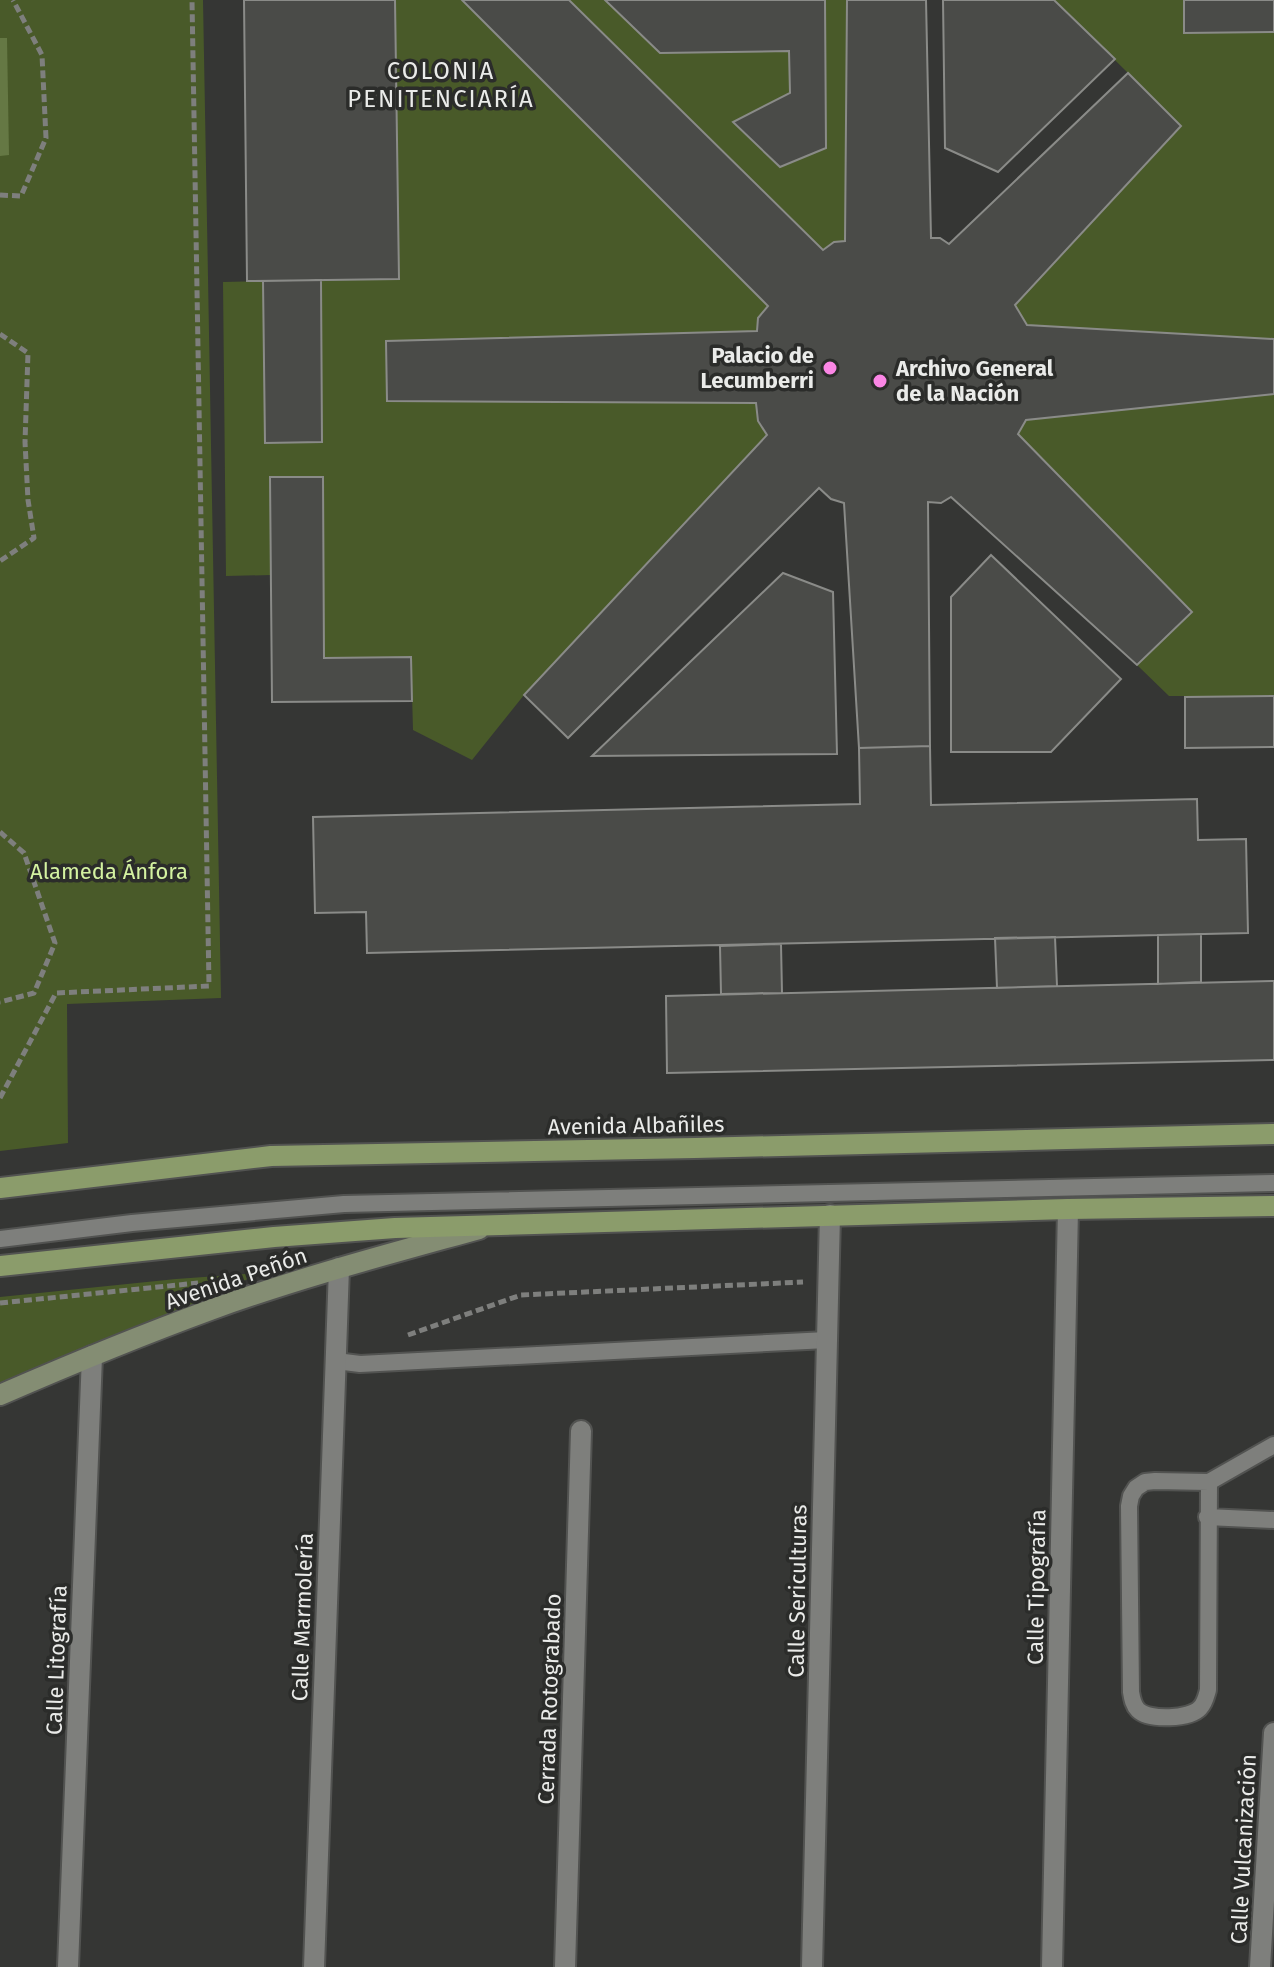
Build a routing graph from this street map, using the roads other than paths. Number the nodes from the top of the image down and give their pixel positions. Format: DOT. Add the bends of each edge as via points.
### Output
graph roads {
  1 [pos="1274,1134"];
  2 [pos="1274,1183"];
  3 [pos="0,1188"];
  4 [pos="1274,1206"];
  5 [pos="1068,1209"];
  6 [pos="830,1215"];
  7 [pos="495,1225"];
  8 [pos="0,1239"];
  9 [pos="0,1266"];
  10 [pos="339,1268"];
  11 [pos="827,1340"];
  12 [pos="92,1356"];
  13 [pos="336,1361"];
  14 [pos="0,1395"];
  15 [pos="581,1431"];
  16 [pos="1274,1445"];
  17 [pos="1209,1482"];
  18 [pos="1207,1517"];
  19 [pos="1274,1520"];
  20 [pos="1274,1733"];
  21 [pos="68,1967"];
  22 [pos="314,1967"];
  23 [pos="565,1967"];
  24 [pos="812,1967"];
  25 [pos="1052,1967"];
  26 [pos="1260,1967"];
  1 -- 3 [label="main road, Avenida Albañiles" via="271,1156"];
  2 -- 8 [label="lane" via="344,1204"];
  4 -- 5 [label="main road"];
  5 -- 6 [label="main road"];
  5 -- 25 [label="street, Calle Tipografía"];
  6 -- 7 [label="main road"];
  6 -- 11 [label="street, Calle Sericulturas"];
  7 -- 9 [label="main road" via="301,1235"];
  7 -- 10 [label="street, Avenida Peñón"];
  10 -- 12 [label="street, Avenida Peñón" via="212,1309"];
  10 -- 13 [label="street, Calle Marmolería"];
  11 -- 13 [label="lane" via="360,1364"];
  11 -- 24 [label="street, Calle Sericulturas"];
  12 -- 14 [label="street, Avenida Peñón"];
  12 -- 21 [label="street, Calle Litografía"];
  13 -- 22 [label="street, Calle Marmolería"];
  15 -- 23 [label="street, Cerrada Rotograbado"];
  16 -- 17 [label="lane"];
  17 -- 18 [label="lane"];
  17 -- 18 [label="lane" via="1145,1482 1131,1496 1131,1692 1138,1710 1147,1715 1193,1714 1206,1700"];
  18 -- 19 [label="lane"];
  20 -- 26 [label="street, Calle Vulcanización"];
}
